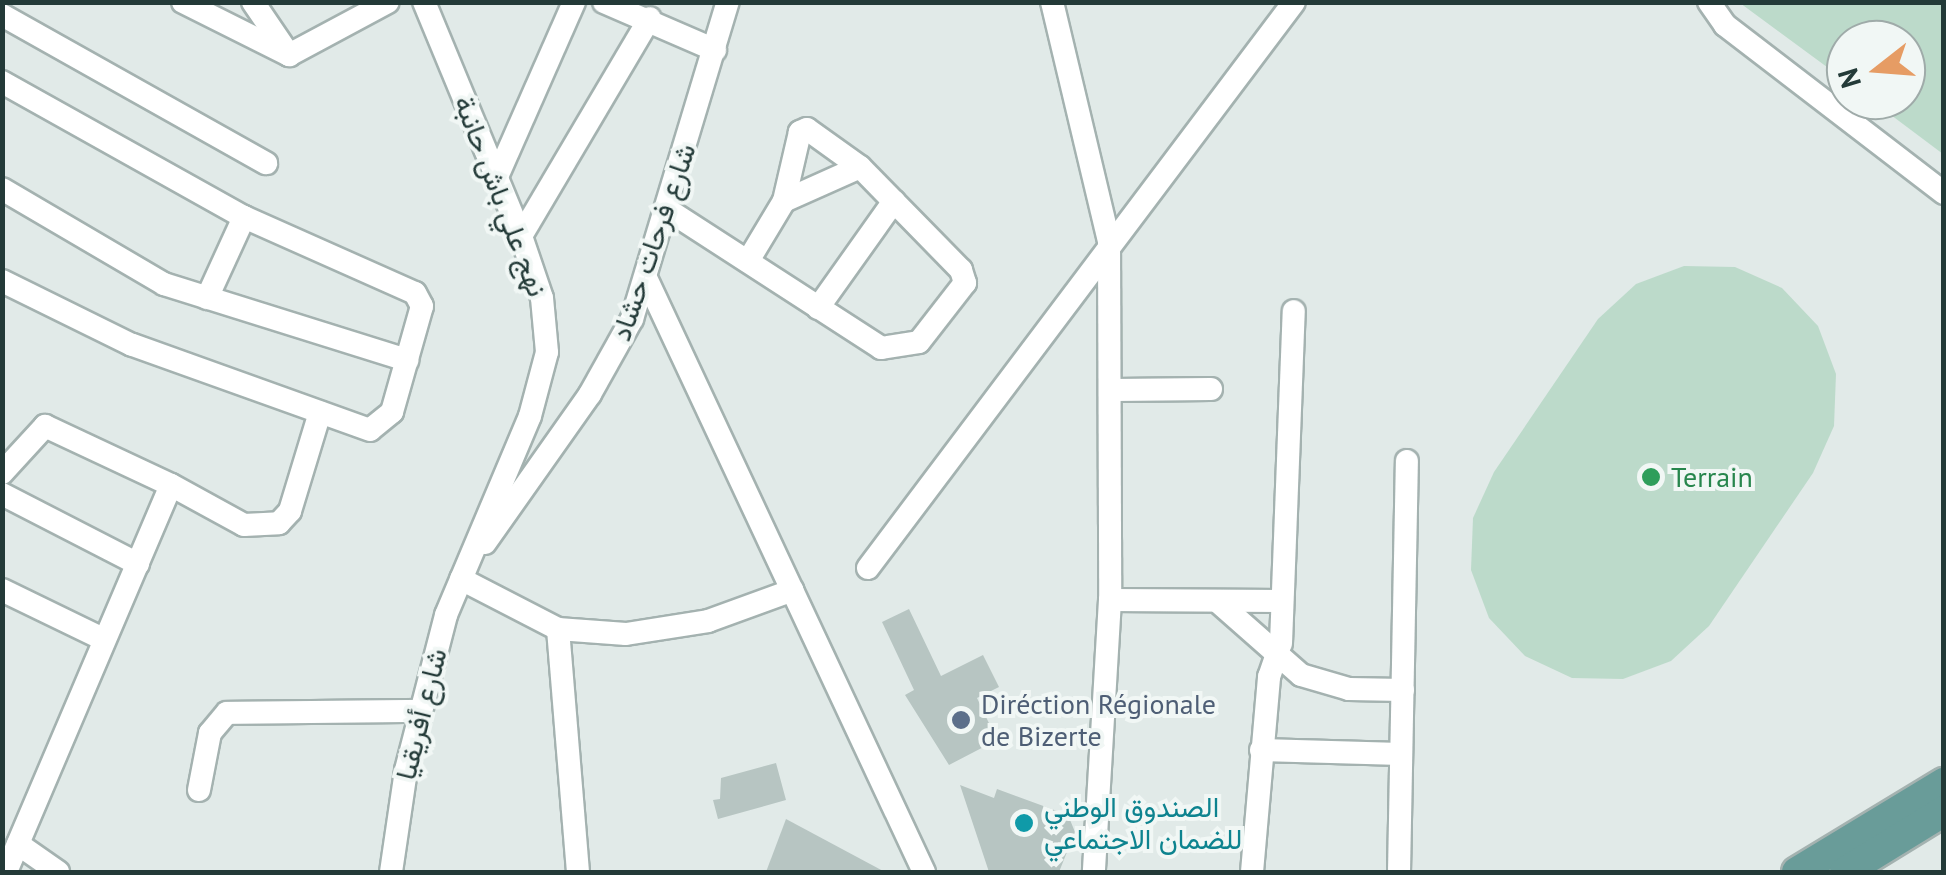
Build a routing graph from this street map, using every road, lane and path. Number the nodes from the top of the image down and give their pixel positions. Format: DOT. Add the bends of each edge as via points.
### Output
graph roads {
  1 [pos="183,2"];
  2 [pos="253,2"];
  3 [pos="388,2"];
  4 [pos="424,2"];
  5 [pos="446,2"];
  6 [pos="574,2"];
  7 [pos="604,2"];
  8 [pos="728,2"];
  9 [pos="1052,2"];
  10 [pos="1294,2"];
  11 [pos="1709,2"];
  12 [pos="2,15"];
  13 [pos="650,18"];
  14 [pos="438,32"];
  15 [pos="715,50"];
  16 [pos="289,55"];
  17 [pos="2,82"];
  18 [pos="266,163"];
  19 [pos="860,167"];
  20 [pos="496,179"];
  21 [pos="2,189"];
  22 [pos="1944,193"];
  23 [pos="784,201"];
  24 [pos="894,202"];
  25 [pos="668,210"];
  26 [pos="244,216"];
  27 [pos="520,236"];
  28 [pos="1109,242"];
  29 [pos="748,261"];
  30 [pos="646,278"];
  31 [pos="2,280"];
  32 [pos="207,298"];
  33 [pos="818,308"];
  34 [pos="1294,311"];
  35 [pos="406,360"];
  36 [pos="1212,389"];
  37 [pos="1114,390"];
  38 [pos="320,412"];
  39 [pos="1408,462"];
  40 [pos="2,473"];
  41 [pos="171,486"];
  42 [pos="2,494"];
  43 [pos="138,564"];
  44 [pos="868,568"];
  45 [pos="465,570"];
  46 [pos="2,590"];
  47 [pos="793,590"];
  48 [pos="1110,600"];
  49 [pos="1218,601"];
  50 [pos="1282,601"];
  51 [pos="558,630"];
  52 [pos="103,639"];
  53 [pos="1279,656"];
  54 [pos="1403,690"];
  55 [pos="418,711"];
  56 [pos="1261,750"];
  57 [pos="1401,754"];
  58 [pos="1944,783"];
  59 [pos="200,790"];
  60 [pos="1944,810"];
  61 [pos="18,844"];
  62 [pos="1093,870"];
  63 [pos="6,872"];
  64 [pos="58,872"];
  65 [pos="391,872"];
  66 [pos="578,872"];
  67 [pos="924,872"];
  68 [pos="1252,872"];
  69 [pos="1398,872"];
  70 [pos="1798,872"];
  71 [pos="1846,872"];
  1 -- 16 [label="street"];
  2 -- 16 [label="street"];
  3 -- 16 [label="street"];
  4 -- 14 [label="street, نهج علي باش حانبة"];
  5 -- 14 [label="street"];
  6 -- 20 [label="street"];
  7 -- 13 [label="street"];
  8 -- 15 [label="street, شارع فرحات حشاد"];
  9 -- 28 [label="street"];
  10 -- 28 [label="street"];
  11 -- 22 [label="street" via="1725,26"];
  12 -- 18 [label="street"];
  13 -- 15 [label="street"];
  13 -- 27 [label="street"];
  14 -- 20 [label="street, نهج علي باش حانبة"];
  15 -- 25 [label="street, شارع فرحات حشاد"];
  17 -- 26 [label="street"];
  19 -- 23 [label="street"];
  19 -- 23 [label="street" via="807,129 800,132"];
  19 -- 24 [label="street"];
  20 -- 27 [label="street, نهج علي باش حانبة"];
  21 -- 32 [label="street" via="164,284"];
  23 -- 29 [label="street"];
  24 -- 33 [label="street"];
  24 -- 33 [label="street" via="961,270 958,297 919,342 899,349 881,348"];
  25 -- 29 [label="street"];
  25 -- 30 [label="street, شارع فرحات حشاد"];
  26 -- 32 [label="street"];
  26 -- 35 [label="street" via="421,298"];
  27 -- 45 [label="street, نهج علي باش حانبة" via="542,298 547,352 530,416"];
  28 -- 37 [label="street"];
  28 -- 44 [label="street"];
  29 -- 33 [label="street"];
  30 -- 45 [label="street, شارع فرحات حشاد" via="632,319 590,394"];
  30 -- 47 [label="street"];
  31 -- 38 [label="street" via="132,345"];
  32 -- 35 [label="street"];
  34 -- 50 [label="street"];
  35 -- 38 [label="street" via="392,412 380,427 356,427"];
  36 -- 37 [label="street"];
  37 -- 48 [label="street"];
  38 -- 41 [label="street" via="290,510 279,523 244,525"];
  39 -- 54 [label="street"];
  40 -- 41 [label="street" via="45,426"];
  41 -- 43 [label="street"];
  42 -- 43 [label="street"];
  43 -- 52 [label="street"];
  45 -- 51 [label="street"];
  45 -- 55 [label="street, شارع أفريقيا"];
  46 -- 52 [label="street"];
  47 -- 51 [label="street" via="671,630"];
  47 -- 67 [label="street"];
  48 -- 49 [label="street"];
  48 -- 62 [label="street"];
  49 -- 50 [label="street"];
  49 -- 53 [label="street"];
  50 -- 53 [label="street"];
  51 -- 66 [label="street"];
  52 -- 61 [label="street"];
  53 -- 54 [label="street" via="1322,684"];
  53 -- 56 [label="street" via="1268,677"];
  54 -- 57 [label="street"];
  55 -- 59 [label="street" via="227,713 210,733"];
  55 -- 65 [label="street, شارع أفريقيا"];
  56 -- 57 [label="street"];
  56 -- 68 [label="street"];
  57 -- 69 [label="street"];
  58 -- 70 [label="main road"];
  60 -- 71 [label="main road"];
  61 -- 63 [label="street"];
  61 -- 64 [label="street"];
}
